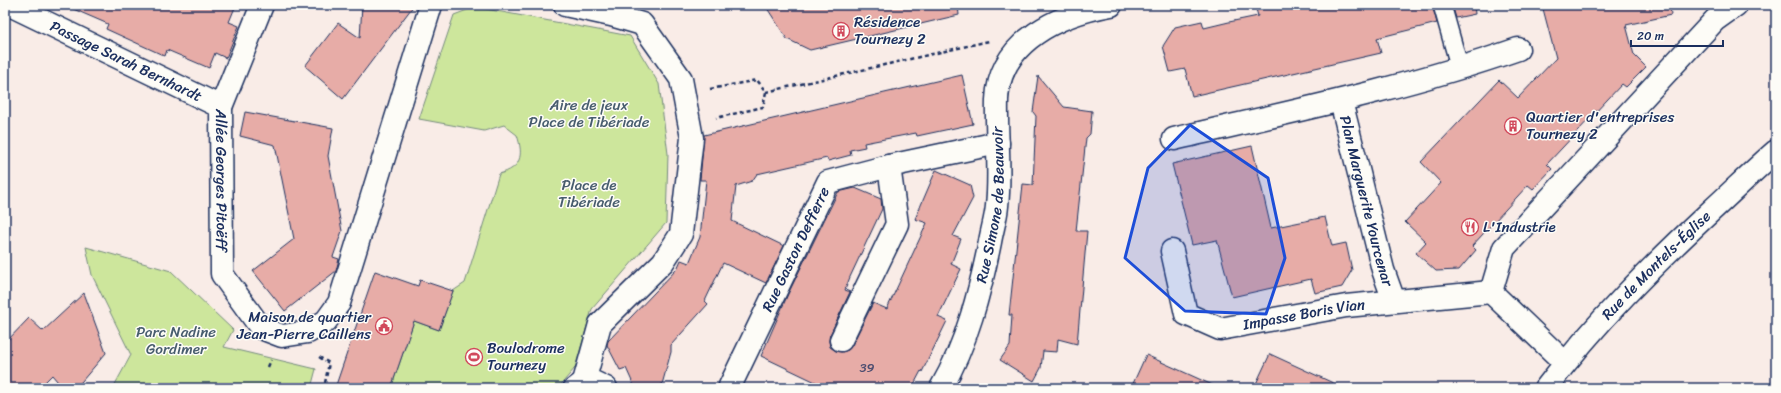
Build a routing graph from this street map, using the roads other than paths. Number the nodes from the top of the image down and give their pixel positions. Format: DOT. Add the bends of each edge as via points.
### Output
graph roads {
  1 [pos="10,5"];
  2 [pos="262,5"];
  3 [pos="430,5"];
  4 [pos="565,5"];
  5 [pos="1111,5"];
  6 [pos="1442,5"];
  7 [pos="1736,5"];
  8 [pos="1090,7"];
  9 [pos="615,10"];
  10 [pos="1518,49"];
  11 [pos="1460,69"];
  12 [pos="1341,101"];
  13 [pos="221,107"];
  14 [pos="1174,139"];
  15 [pos="998,143"];
  16 [pos="1776,151"];
  17 [pos="889,166"];
  18 [pos="1172,251"];
  19 [pos="1491,292"];
  20 [pos="1394,301"];
  21 [pos="842,340"];
  22 [pos="1565,363"];
  23 [pos="579,383"];
  24 [pos="606,388"];
  25 [pos="731,388"];
  26 [pos="941,388"];
  27 [pos="1546,388"];
  1 -- 13 [label="street, Passage Sarah Bernhardt"];
  2 -- 13 [label="street, Allée Georges Pitoëff"];
  3 -- 13 [label="street, Allée Georges Pitoëff" via="339,303 326,321 308,332 282,336 261,328 222,274"];
  4 -- 9 [label="street"];
  5 -- 8 [label="street, Rue Simone de Beauvoir"];
  6 -- 11 [label="lane"];
  7 -- 19 [label="street" via="1715,20 1504,248"];
  8 -- 15 [label="street, Rue Simone de Beauvoir" via="1041,29 1028,38 1011,58 1000,84 997,99"];
  9 -- 23 [label="street" via="642,24 681,79 692,138 681,234 663,262 600,324"];
  10 -- 11 [label="street, Plan Marguerite Yourcenar"];
  11 -- 12 [label="street, Plan Marguerite Yourcenar"];
  12 -- 14 [label="street, Plan Marguerite Yourcenar"];
  12 -- 20 [label="street, Plan Marguerite Yourcenar" via="1383,270"];
  15 -- 17 [label="street, Rue Gaston Defferre"];
  15 -- 26 [label="street, Rue Simone de Beauvoir" via="997,206 984,272 965,334 951,371"];
  16 -- 22 [label="street, Rue de Montels-Église" via="1664,255"];
  17 -- 21 [label="street" via="897,224"];
  17 -- 25 [label="street, Rue Gaston Defferre" via="828,182"];
  18 -- 20 [label="street, Impasse Boris Vian" via="1186,314 1220,329 1346,306"];
  19 -- 20 [label="street, Impasse Boris Vian"];
  19 -- 22 [label="street"];
  22 -- 27 [label="street, Rue de Montels-Église"];
  23 -- 24 [label="street"];
}
